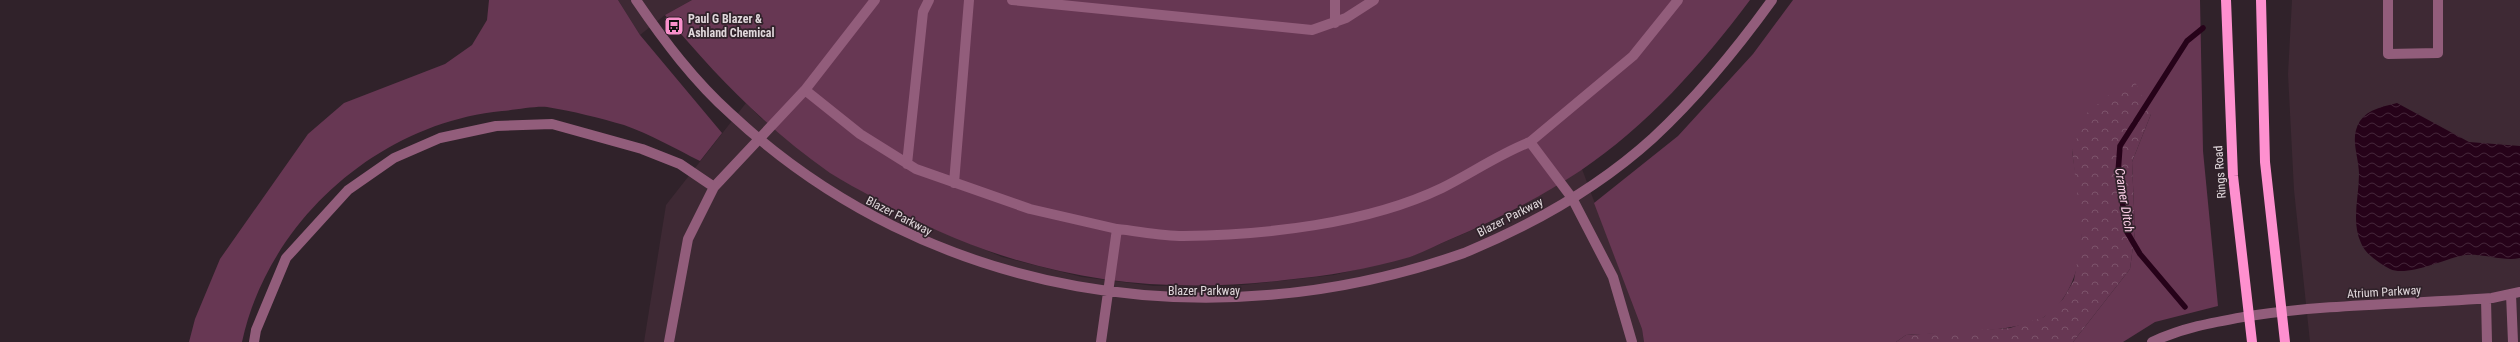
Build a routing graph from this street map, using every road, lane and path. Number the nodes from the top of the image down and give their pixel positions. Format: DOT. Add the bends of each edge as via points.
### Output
graph roads {
  1 [pos="636,0"];
  2 [pos="876,0"];
  3 [pos="929,0"];
  4 [pos="969,0"];
  5 [pos="1012,0"];
  6 [pos="1335,0"];
  7 [pos="1374,0"];
  8 [pos="1678,0"];
  9 [pos="1772,0"];
  10 [pos="2226,0"];
  11 [pos="2261,0"];
  12 [pos="2388,0"];
  13 [pos="2438,0"];
  14 [pos="1335,23"];
  15 [pos="805,90"];
  16 [pos="760,139"];
  17 [pos="1530,142"];
  18 [pos="907,164"];
  19 [pos="954,183"];
  20 [pos="714,186"];
  21 [pos="1572,198"];
  22 [pos="1117,229"];
  23 [pos="2515,293"];
  24 [pos="1108,298"];
  25 [pos="2486,299"];
  26 [pos="2281,311"];
  27 [pos="2249,316"];
  28 [pos="254,342"];
  29 [pos="669,342"];
  30 [pos="1101,342"];
  31 [pos="1632,342"];
  32 [pos="2152,342"];
  33 [pos="2252,342"];
  34 [pos="2284,342"];
  35 [pos="2488,342"];
  36 [pos="2513,342"];
  1 -- 16 [label="street, Blazer Parkway" via="661,36 702,85 730,114"];
  2 -- 15 [label="street"];
  3 -- 18 [label="street" via="923,12"];
  4 -- 19 [label="street"];
  5 -- 14 [label="street" via="1312,30"];
  6 -- 14 [label="street"];
  7 -- 14 [label="street"];
  8 -- 17 [label="street" via="1633,56"];
  9 -- 21 [label="street, Blazer Parkway" via="1728,60 1657,134"];
  10 -- 27 [label="main road, Rings Road" via="2233,176"];
  11 -- 26 [label="main road" via="2266,162"];
  12 -- 13 [label="street" via="2388,54 2438,53"];
  15 -- 16 [label="street"];
  15 -- 18 [label="street" via="860,134"];
  16 -- 20 [label="street"];
  16 -- 24 [label="street, Blazer Parkway" via="793,167 825,189 904,235 977,266 1012,277 1048,287"];
  17 -- 21 [label="street"];
  17 -- 22 [label="street" via="1505,152 1442,188 1362,217 1266,230 1182,236"];
  18 -- 19 [label="street"];
  19 -- 22 [label="street" via="1030,209"];
  20 -- 28 [label="street" via="680,164 642,149 552,124 496,126 440,138 394,158 348,190 286,258 256,330"];
  20 -- 29 [label="street" via="688,238"];
  21 -- 24 [label="street, Blazer Parkway" via="1513,232 1458,256 1429,268 1353,289 1278,302 1234,305 1172,304"];
  21 -- 31 [label="street" via="1612,276"];
  22 -- 24 [label="street"];
  23 -- 25 [label="street, Atrium Parkway"];
  23 -- 36 [label="street"];
  24 -- 30 [label="street"];
  25 -- 26 [label="street, Atrium Parkway"];
  25 -- 35 [label="street"];
  26 -- 27 [label="street, Atrium Parkway"];
  26 -- 34 [label="main road"];
  27 -- 32 [label="street, Atrium Parkway" via="2206,323 2171,333"];
  27 -- 33 [label="main road, Rings Road"];
}
